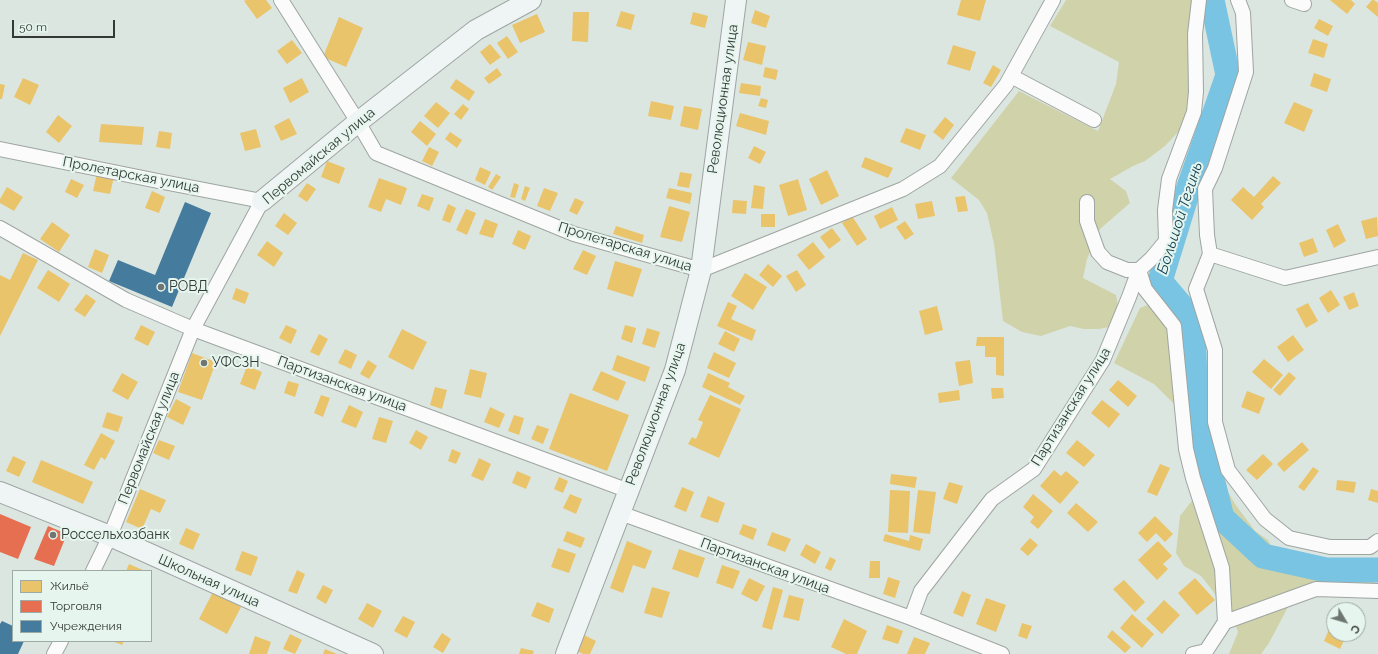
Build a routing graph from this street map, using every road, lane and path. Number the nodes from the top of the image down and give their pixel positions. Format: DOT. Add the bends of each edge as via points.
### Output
graph roads {
  1 [pos="281,0"];
  2 [pos="531,0"];
  3 [pos="736,0"];
  4 [pos="1053,0"];
  5 [pos="1199,0"];
  6 [pos="1238,0"];
  7 [pos="1011,76"];
  8 [pos="1094,120"];
  9 [pos="358,122"];
  10 [pos="0,149"];
  11 [pos="262,201"];
  12 [pos="1087,202"];
  13 [pos="0,228"];
  14 [pos="1210,254"];
  15 [pos="1378,257"];
  16 [pos="701,270"];
  17 [pos="1139,270"];
  18 [pos="193,329"];
  19 [pos="629,491"];
  20 [pos="0,492"];
  21 [pos="620,513"];
  22 [pos="110,536"];
  23 [pos="1378,541"];
  24 [pos="93,570"];
  25 [pos="1378,591"];
  26 [pos="910,618"];
  27 [pos="1225,622"];
  28 [pos="60,642"];
  29 [pos="1202,653"];
  30 [pos="54,654"];
  31 [pos="373,654"];
  32 [pos="566,654"];
  33 [pos="1002,654"];
  1 -- 9 [label="street, Пролетарская улица"];
  2 -- 9 [label="street, Первомайская улица" via="476,30"];
  3 -- 16 [label="street, Революционная улица"];
  4 -- 7 [label="street, Пролетарская улица"];
  5 -- 17 [label="street" via="1194,112 1169,179 1165,210 1166,241"];
  6 -- 14 [label="street" via="1243,13 1246,72 1205,189"];
  7 -- 8 [label="street"];
  7 -- 16 [label="street, Пролетарская улица" via="940,166 903,189"];
  9 -- 11 [label="street, Первомайская улица"];
  9 -- 16 [label="street, Пролетарская улица" via="376,153 574,234"];
  10 -- 11 [label="street, Пролетарская улица"];
  11 -- 18 [label="street, Первомайская улица"];
  12 -- 17 [label="street" via="1087,221 1098,252 1107,262 1127,270"];
  13 -- 18 [label="street, Партизанская улица" via="126,300"];
  14 -- 15 [label="street" via="1285,278"];
  14 -- 23 [label="street" via="1196,289 1215,350 1215,422 1228,470 1265,519 1289,538 1330,547 1370,547"];
  16 -- 19 [label="street, Революционная улица" via="675,370"];
  17 -- 26 [label="street, Партизанская улица" via="1103,360 1034,469 992,499 921,592"];
  17 -- 27 [label="street" via="1145,289 1174,326 1186,449 1222,568"];
  18 -- 19 [label="street, Партизанская улица"];
  18 -- 22 [label="street, Первомайская улица"];
  19 -- 21 [label="street, Революционная улица"];
  20 -- 22 [label="street, Школьная улица"];
  21 -- 26 [label="street, Партизанская улица"];
  21 -- 32 [label="street, Революционная улица"];
  22 -- 24 [label="street, Первомайская улица"];
  22 -- 31 [label="street, Школьная улица"];
  25 -- 27 [label="street" via="1316,589"];
  26 -- 33 [label="street, Партизанская улица"];
  27 -- 29 [label="street"];
  28 -- 30 [label="street"];
}
